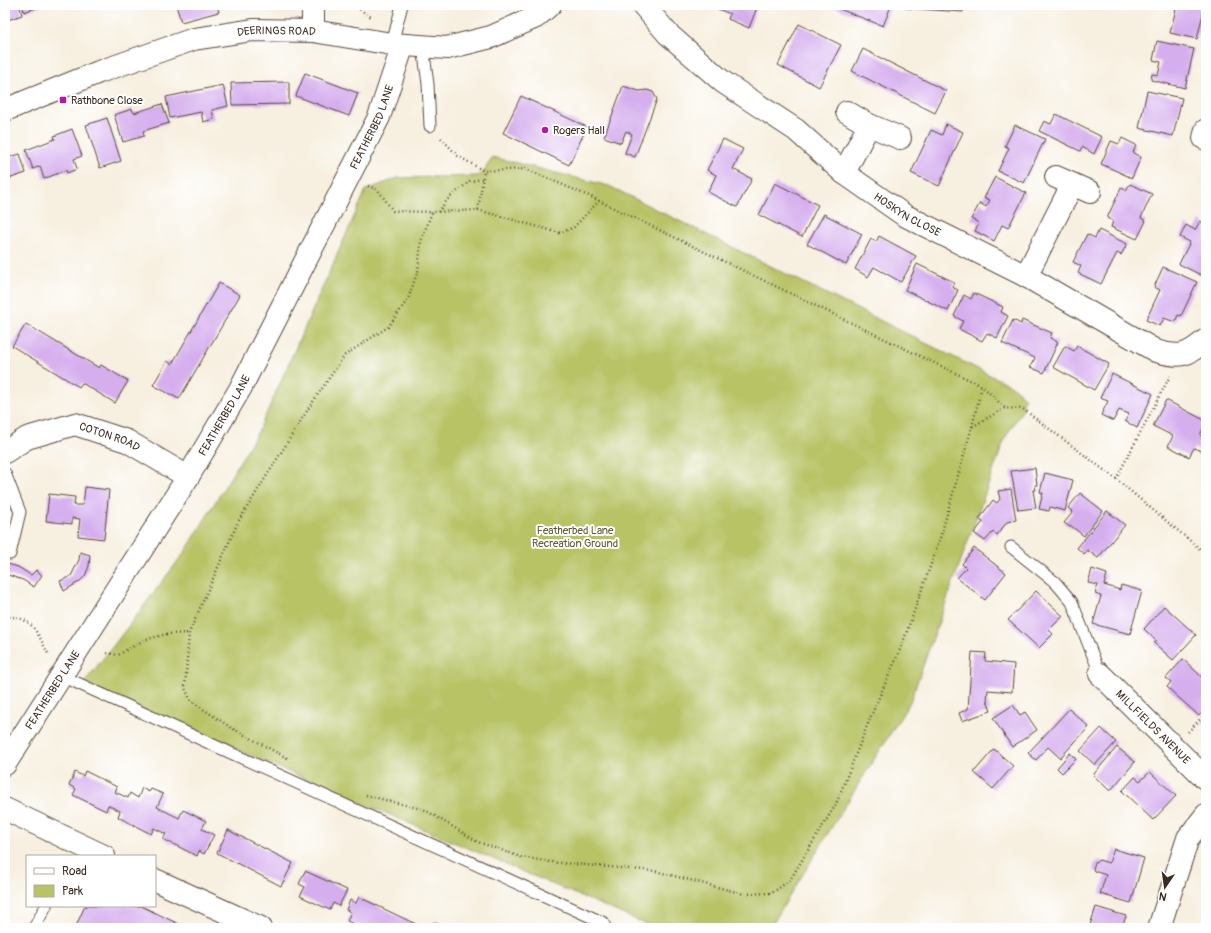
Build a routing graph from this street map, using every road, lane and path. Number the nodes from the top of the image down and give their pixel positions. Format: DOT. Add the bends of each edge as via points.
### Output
graph roads {
  1 [pos="313,5"];
  2 [pos="353,5"];
  3 [pos="402,5"];
  4 [pos="550,5"];
  5 [pos="643,5"];
  6 [pos="313,31"];
  7 [pos="404,41"];
  8 [pos="5,110"];
  9 [pos="847,112"];
  10 [pos="869,125"];
  11 [pos="430,126"];
  12 [pos="900,138"];
  13 [pos="484,171"];
  14 [pos="844,173"];
  15 [pos="347,178"];
  16 [pos="482,179"];
  17 [pos="1073,185"];
  18 [pos="599,201"];
  19 [pos="478,210"];
  20 [pos="432,212"];
  21 [pos="438,212"];
  22 [pos="1026,276"];
  23 [pos="1206,340"];
  24 [pos="1180,355"];
  25 [pos="982,386"];
  26 [pos="1004,408"];
  27 [pos="972,427"];
  28 [pos="5,452"];
  29 [pos="5,473"];
  30 [pos="188,477"];
  31 [pos="1116,479"];
  32 [pos="1011,547"];
  33 [pos="10,554"];
  34 [pos="1206,554"];
  35 [pos="5,617"];
  36 [pos="189,633"];
  37 [pos="107,653"];
  38 [pos="1100,674"];
  39 [pos="62,676"];
  40 [pos="292,761"];
  41 [pos="5,764"];
  42 [pos="1206,779"];
  43 [pos="360,792"];
  44 [pos="5,809"];
  45 [pos="1206,815"];
  46 [pos="75,850"];
  47 [pos="99,855"];
  48 [pos="156,880"];
  49 [pos="45,907"];
  50 [pos="604,923"];
  51 [pos="34,928"];
  52 [pos="261,928"];
  53 [pos="1159,928"];
  1 -- 6 [label="street"];
  2 -- 7 [label="path"];
  3 -- 7 [label="lane"];
  4 -- 7 [label="street, DEERINGS ROAD" via="536,16 491,37 447,48"];
  5 -- 14 [label="street, HOSKYN CLOSE" via="668,34 723,82 796,130"];
  6 -- 7 [label="street, DEERINGS ROAD"];
  6 -- 8 [label="street, DEERINGS ROAD" via="253,30 194,39 99,72"];
  7 -- 11 [label="lane" via="428,84"];
  7 -- 15 [label="street, FEATHERBED LANE" via="379,117"];
  9 -- 10 [label="street"];
  10 -- 12 [label="street"];
  10 -- 14 [label="street"];
  11 -- 13 [label="path" via="458,156"];
  13 -- 16 [label="path"];
  13 -- 18 [label="path" via="526,169"];
  14 -- 22 [label="street, HOSKYN CLOSE" via="904,215"];
  15 -- 20 [label="path" via="378,190 393,211"];
  15 -- 30 [label="street, FEATHERBED LANE" via="240,389"];
  16 -- 19 [label="path"];
  16 -- 21 [label="path" via="470,181 449,198"];
  17 -- 22 [label="street"];
  18 -- 19 [label="path" via="574,227 560,233"];
  18 -- 25 [label="path"];
  19 -- 21 [label="path"];
  20 -- 21 [label="path"];
  20 -- 36 [label="path" via="421,241 418,271 408,299 388,327 345,355 310,406 238,522"];
  22 -- 24 [label="street, HOSKYN CLOSE" via="1156,351"];
  23 -- 24 [label="street" via="1192,352"];
  24 -- 31 [label="path"];
  25 -- 26 [label="path"];
  25 -- 27 [label="path"];
  26 -- 27 [label="path"];
  26 -- 31 [label="path" via="1023,409"];
  27 -- 43 [label="path" via="939,542 908,631 836,804 790,880 772,893 744,894 655,871 521,857 478,842 425,810"];
  28 -- 30 [label="street, COTON ROAD" via="27,438 74,424 127,441"];
  29 -- 33 [label="lane" via="20,512"];
  30 -- 39 [label="street, FEATHERBED LANE"];
  31 -- 34 [label="path"];
  32 -- 38 [label="lane" via="1055,582 1072,602"];
  35 -- 39 [label="path" via="16,617 31,624"];
  36 -- 37 [label="path" via="167,634 144,640 118,655"];
  36 -- 40 [label="path" via="185,688 191,701 230,728"];
  38 -- 42 [label="street, MILLFIELDS AVENUE"];
  39 -- 41 [label="street, FEATHERBED LANE"];
  39 -- 50 [label="lane"];
  44 -- 46 [label="street"];
  45 -- 53 [label="street" via="1188,838"];
  46 -- 47 [label="street"];
  48 -- 52 [label="street"];
  49 -- 51 [label="lane"];
}
